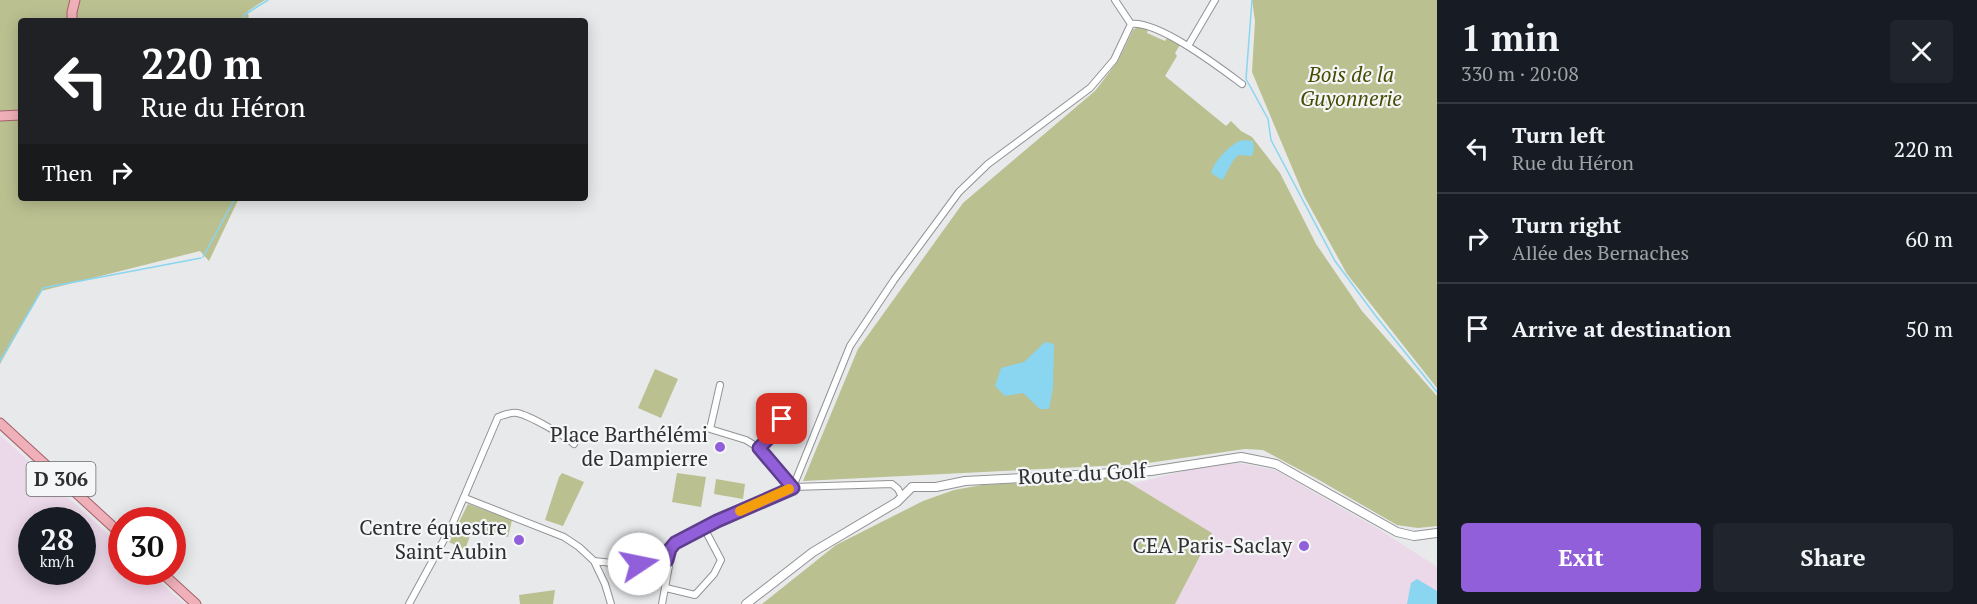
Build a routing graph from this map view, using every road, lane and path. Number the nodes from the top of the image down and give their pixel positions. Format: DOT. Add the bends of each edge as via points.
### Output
graph roads {
  1 [pos="75,0"];
  2 [pos="1115,0"];
  3 [pos="1215,0"];
  4 [pos="72,18"];
  5 [pos="1131,24"];
  6 [pos="1188,46"];
  7 [pos="1242,84"];
  8 [pos="18,115"];
  9 [pos="0,116"];
  10 [pos="720,385"];
  11 [pos="787,407"];
  12 [pos="0,423"];
  13 [pos="574,444"];
  14 [pos="759,448"];
  15 [pos="793,488"];
  16 [pos="902,497"];
  17 [pos="465,498"];
  18 [pos="108,522"];
  19 [pos="704,528"];
  20 [pos="1437,533"];
  21 [pos="667,560"];
  22 [pos="594,561"];
  23 [pos="175,585"];
  24 [pos="666,588"];
  25 [pos="196,604"];
  26 [pos="410,604"];
  27 [pos="611,604"];
  28 [pos="662,604"];
  29 [pos="746,604"];
  1 -- 4 [label="main road"];
  2 -- 5 [label="street"];
  3 -- 6 [label="street"];
  5 -- 6 [label="street" via="1142,24"];
  5 -- 15 [label="street" via="1114,60 1090,88 988,164 959,192 894,280 850,346"];
  6 -- 7 [label="street"];
  8 -- 9 [label="main road"];
  10 -- 14 [label="street" via="710,429"];
  11 -- 14 [label="street" via="777,430"];
  12 -- 18 [label="main road, D 306"];
  13 -- 17 [label="street" via="518,413 498,417"];
  14 -- 15 [label="street"];
  15 -- 16 [label="street" via="892,484"];
  15 -- 19 [label="street"];
  16 -- 20 [label="street, Route du Golf" via="912,487 920,486 1151,471 1241,456 1276,464 1397,532 1414,536"];
  16 -- 29 [label="street, Route du Golf" via="813,552"];
  17 -- 22 [label="street" via="564,537"];
  17 -- 26 [label="street"];
  19 -- 21 [label="street" via="675,543"];
  19 -- 24 [label="street" via="721,560 714,574 695,595"];
  21 -- 22 [label="street" via="631,565"];
  21 -- 24 [label="street"];
  22 -- 27 [label="street"];
  23 -- 25 [label="main road"];
  24 -- 28 [label="street"];
}
